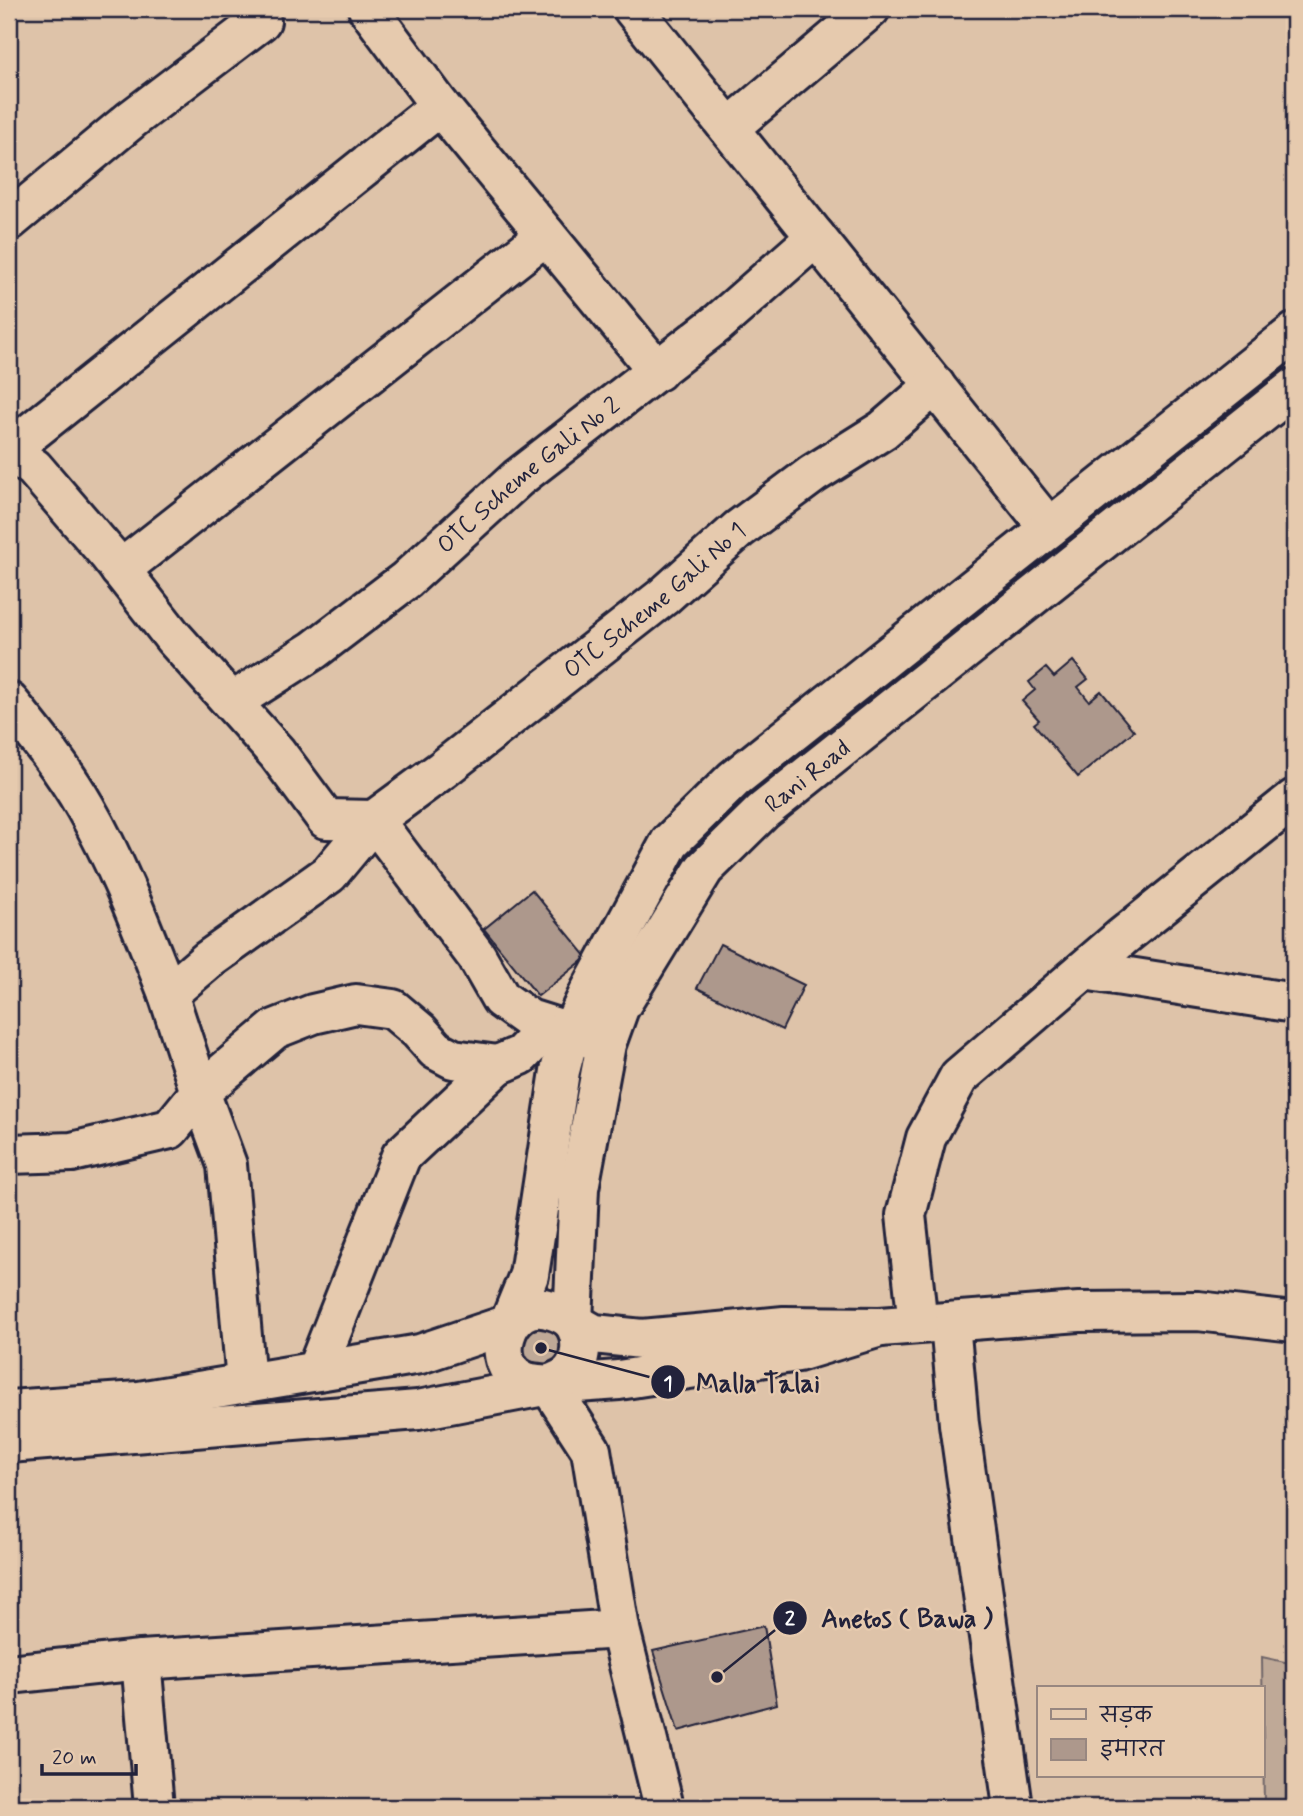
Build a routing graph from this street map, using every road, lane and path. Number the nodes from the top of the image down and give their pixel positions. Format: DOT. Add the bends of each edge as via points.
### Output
graph roads {
  1 [pos="368,9"];
  2 [pos="633,9"];
  3 [pos="870,9"];
  4 [pos="264,13"];
  5 [pos="440,106"];
  6 [pos="729,128"];
  7 [pos="9,221"];
  8 [pos="546,235"];
  9 [pos="816,237"];
  10 [pos="1294,333"];
  11 [pos="658,371"];
  12 [pos="935,385"];
  13 [pos="1294,388"];
  14 [pos="9,450"];
  15 [pos="1049,528"];
  16 [pos="120,570"];
  17 [pos="9,702"];
  18 [pos="232,702"];
  19 [pos="1294,800"];
  20 [pos="374,820"];
  21 [pos="1084,970"];
  22 [pos="168,994"];
  23 [pos="1294,1003"];
  24 [pos="570,1033"];
  25 [pos="606,1044"];
  26 [pos="498,1065"];
  27 [pos="200,1092"];
  28 [pos="9,1152"];
  29 [pos="573,1322"];
  30 [pos="1294,1322"];
  31 [pos="934,1323"];
  32 [pos="509,1324"];
  33 [pos="880,1327"];
  34 [pos="316,1371"];
  35 [pos="246,1382"];
  36 [pos="549,1385"];
  37 [pos="9,1410"];
  38 [pos="9,1443"];
  39 [pos="620,1629"];
  40 [pos="141,1660"];
  41 [pos="9,1674"];
  42 [pos="154,1807"];
  43 [pos="663,1807"];
  44 [pos="1013,1807"];
  1 -- 5 [label="main road"];
  2 -- 6 [label="main road"];
  3 -- 6 [label="main road"];
  4 -- 7 [label="main road"];
  5 -- 8 [label="main road"];
  5 -- 14 [label="main road"];
  6 -- 9 [label="main road"];
  8 -- 11 [label="main road"];
  8 -- 16 [label="main road"];
  9 -- 11 [label="main road, OTC Scheme Gali No 2"];
  9 -- 12 [label="main road"];
  10 -- 15 [label="main road"];
  11 -- 18 [label="main road, OTC Scheme Gali No 2" via="518,478 406,580 314,650"];
  12 -- 15 [label="main road"];
  12 -- 20 [label="main road, OTC Scheme Gali No 1" via="883,430 739,529 663,597"];
  13 -- 25 [label="main road, Rani Road" via="763,811 704,869 619,1008"];
  14 -- 16 [label="main road" via="34,468"];
  15 -- 24 [label="main road" via="734,779 670,842"];
  16 -- 18 [label="main road"];
  17 -- 22 [label="main road" via="85,806 131,901"];
  18 -- 20 [label="main road" via="326,819"];
  19 -- 21 [label="main road"];
  20 -- 22 [label="main road, OTC Scheme Gali No 1" via="329,874"];
  20 -- 24 [label="main road" via="477,957 501,999 529,1019"];
  21 -- 23 [label="main road"];
  21 -- 31 [label="main road" via="959,1077 926,1138 905,1214"];
  22 -- 27 [label="main road"];
  24 -- 25 [label="main road"];
  24 -- 26 [label="main road" via="539,1036 522,1055"];
  24 -- 32 [label="main road" via="560,1071 529,1275"];
  25 -- 29 [label="main road, Rani Road" via="579,1188"];
  26 -- 27 [label="main road" via="453,1059 436,1051 393,1009 356,1004 275,1029"];
  26 -- 34 [label="main road" via="401,1156"];
  27 -- 28 [label="main road" via="170,1129 72,1152"];
  27 -- 35 [label="main road" via="227,1165"];
  29 -- 32 [label="main road" via="561,1312 542,1307 525,1311"];
  29 -- 33 [label="main road" via="594,1334 642,1339 784,1326"];
  29 -- 36 [label="main road" via="581,1339 579,1358 568,1375"];
  30 -- 31 [label="main road" via="1185,1311 1079,1312"];
  31 -- 33 [label="main road"];
  31 -- 44 [label="main road" via="959,1424"];
  32 -- 34 [label="main road" via="420,1353"];
  32 -- 36 [label="main road" via="503,1342 505,1360 513,1373 526,1382"];
  33 -- 36 [label="main road" via="798,1352 619,1380"];
  34 -- 35 [label="main road"];
  35 -- 37 [label="main road" via="139,1401"];
  36 -- 38 [label="main road" via="418,1410"];
  36 -- 39 [label="main road" via="590,1451"];
  39 -- 40 [label="main road"];
  39 -- 43 [label="main road"];
  40 -- 41 [label="main road"];
  40 -- 42 [label="main road"];
}
